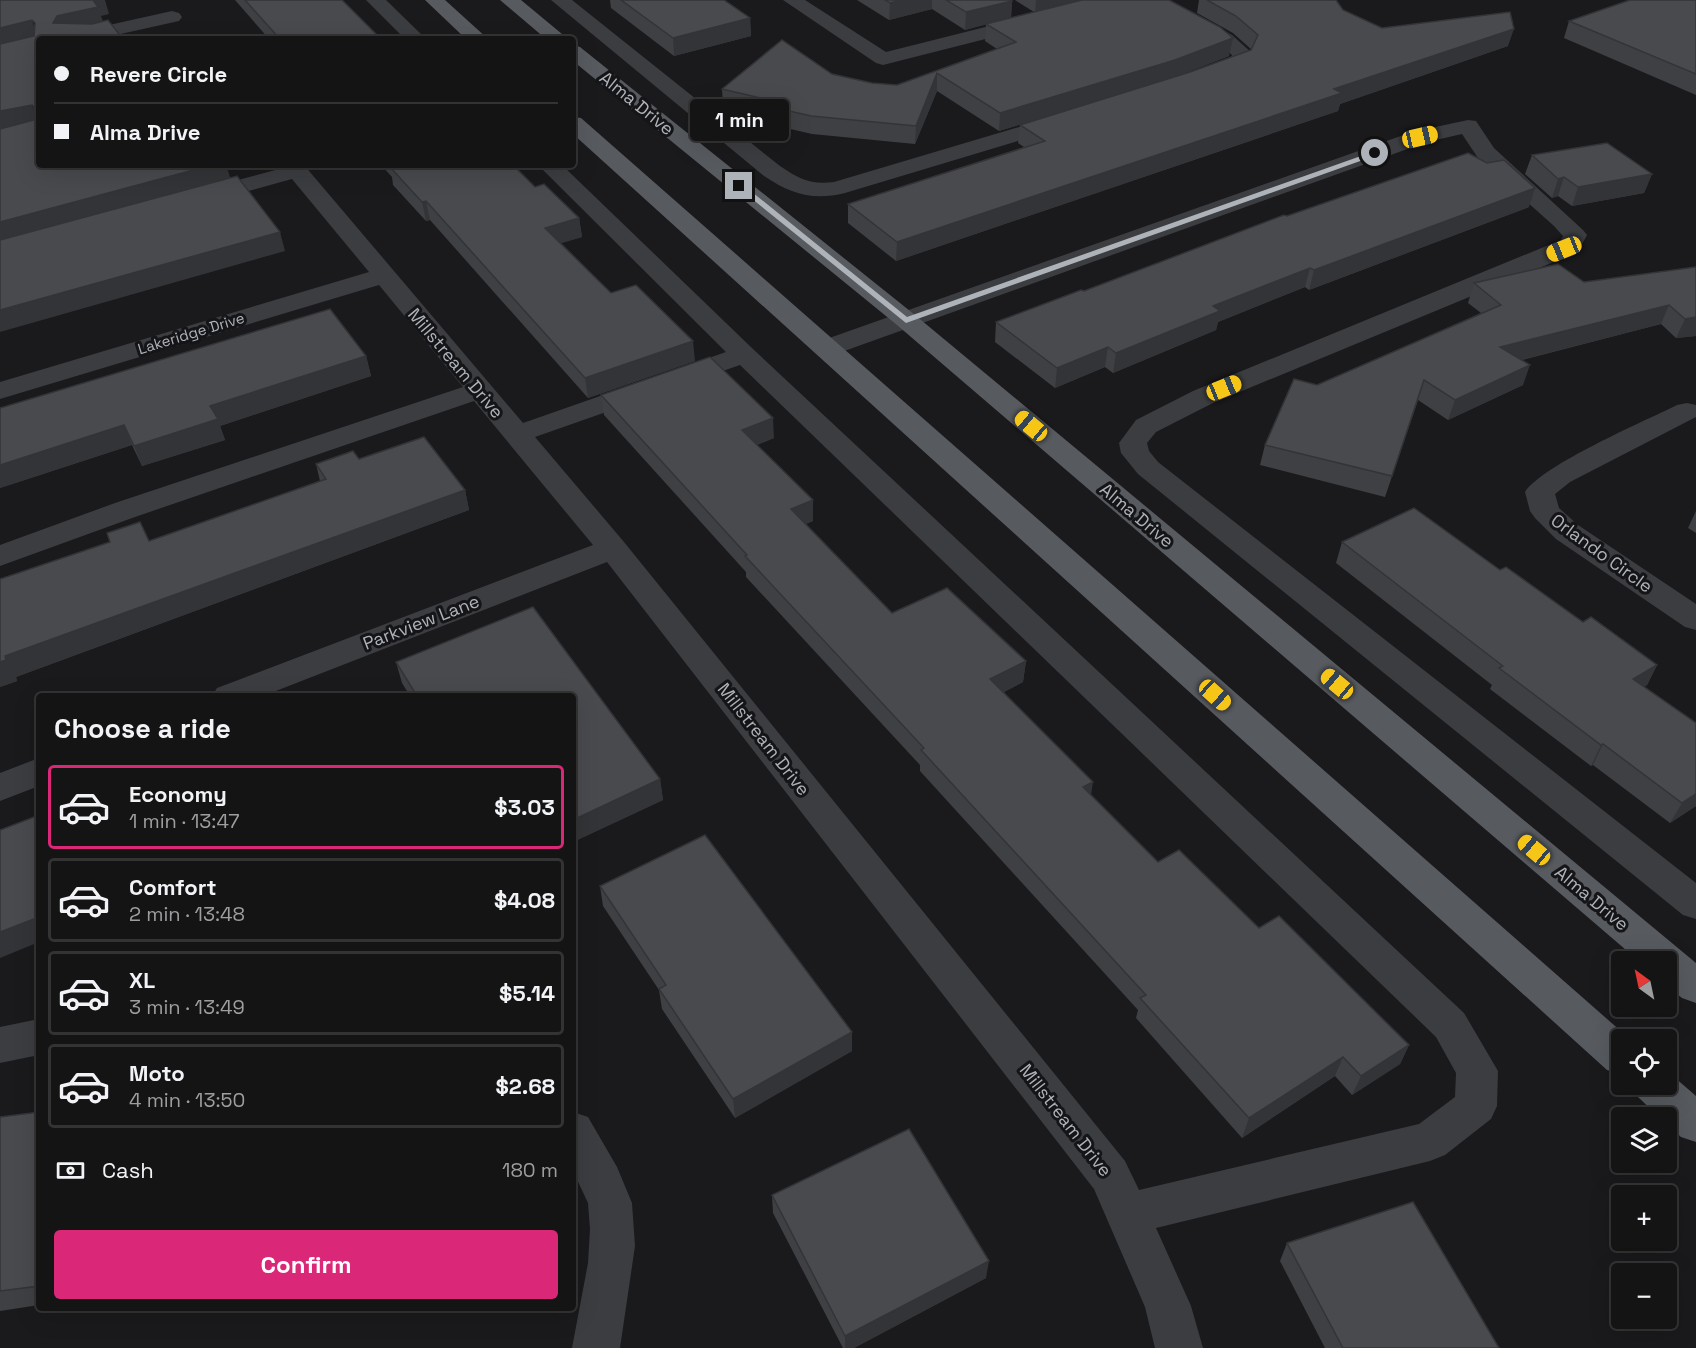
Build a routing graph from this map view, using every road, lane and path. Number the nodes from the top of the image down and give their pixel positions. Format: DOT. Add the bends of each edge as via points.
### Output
graph roads {
  1 [pos="158,0"];
  2 [pos="375,0"];
  3 [pos="434,0"];
  4 [pos="509,0"];
  5 [pos="560,0"];
  6 [pos="792,0"];
  7 [pos="1116,0"];
  8 [pos="1155,0"];
  9 [pos="1006,5"];
  10 [pos="1032,21"];
  11 [pos="92,36"];
  12 [pos="413,36"];
  13 [pos="475,36"];
  14 [pos="554,36"];
  15 [pos="576,53"];
  16 [pos="1191,81"];
  17 [pos="1079,116"];
  18 [pos="576,126"];
  19 [pos="294,168"];
  20 [pos="552,168"];
  21 [pos="183,202"];
  22 [pos="383,276"];
  23 [pos="906,320"];
  24 [pos="827,348"];
  25 [pos="744,355"];
  26 [pos="480,390"];
  27 [pos="0,391"];
  28 [pos="1687,411"];
  29 [pos="517,434"];
  30 [pos="613,549"];
  31 [pos="0,556"];
  32 [pos="1696,619"];
  33 [pos="237,693"];
  34 [pos="36,772"];
  35 [pos="0,788"];
  36 [pos="1696,904"];
  37 [pos="1696,986"];
  38 [pos="36,1038"];
  39 [pos="0,1045"];
  40 [pos="1611,1047"];
  41 [pos="1665,1095"];
  42 [pos="1696,1123"];
  43 [pos="576,1136"];
  44 [pos="1128,1214"];
  45 [pos="596,1348"];
  46 [pos="1179,1348"];
  1 -- 11 [label="street" via="177,24"];
  2 -- 12 [label="street"];
  3 -- 13 [label="main road"];
  4 -- 14 [label="main road"];
  5 -- 17 [label="street" via="772,171 805,189 819,191 866,181"];
  6 -- 10 [label="street" via="883,59"];
  7 -- 10 [label="street"];
  8 -- 16 [label="street" via="1225,39 1243,54 1239,63"];
  9 -- 10 [label="street"];
  15 -- 23 [label="main road, Alma Drive"];
  18 -- 24 [label="main road"];
  19 -- 21 [label="street"];
  19 -- 22 [label="street, Millstream Drive"];
  20 -- 25 [label="street"];
  22 -- 26 [label="street, Millstream Drive"];
  22 -- 27 [label="street, Lakeridge Drive"];
  23 -- 24 [label="street"];
  23 -- 36 [label="street" via="1420,137 1468,126 1486,153 1563,221 1575,236 1572,243 1203,397 1146,426 1133,443 1135,453 1148,468"];
  23 -- 37 [label="main road, Alma Drive"];
  24 -- 40 [label="main road"];
  25 -- 29 [label="street"];
  25 -- 44 [label="street" via="1450,1025 1477,1071 1476,1106 1430,1142"];
  26 -- 29 [label="street, Millstream Drive"];
  26 -- 31 [label="street"];
  28 -- 32 [label="street, Orlando Circle" via="1560,476 1539,492 1545,511 1567,532"];
  29 -- 30 [label="street, Millstream Drive"];
  30 -- 33 [label="street, Parkview Lane"];
  30 -- 44 [label="street, Millstream Drive" via="1110,1175"];
  34 -- 35 [label="street"];
  38 -- 39 [label="street"];
  41 -- 42 [label="main road"];
  43 -- 45 [label="street" via="600,1179 612,1214 610,1259"];
  44 -- 46 [label="street, Millstream Drive" via="1168,1306"];
}
